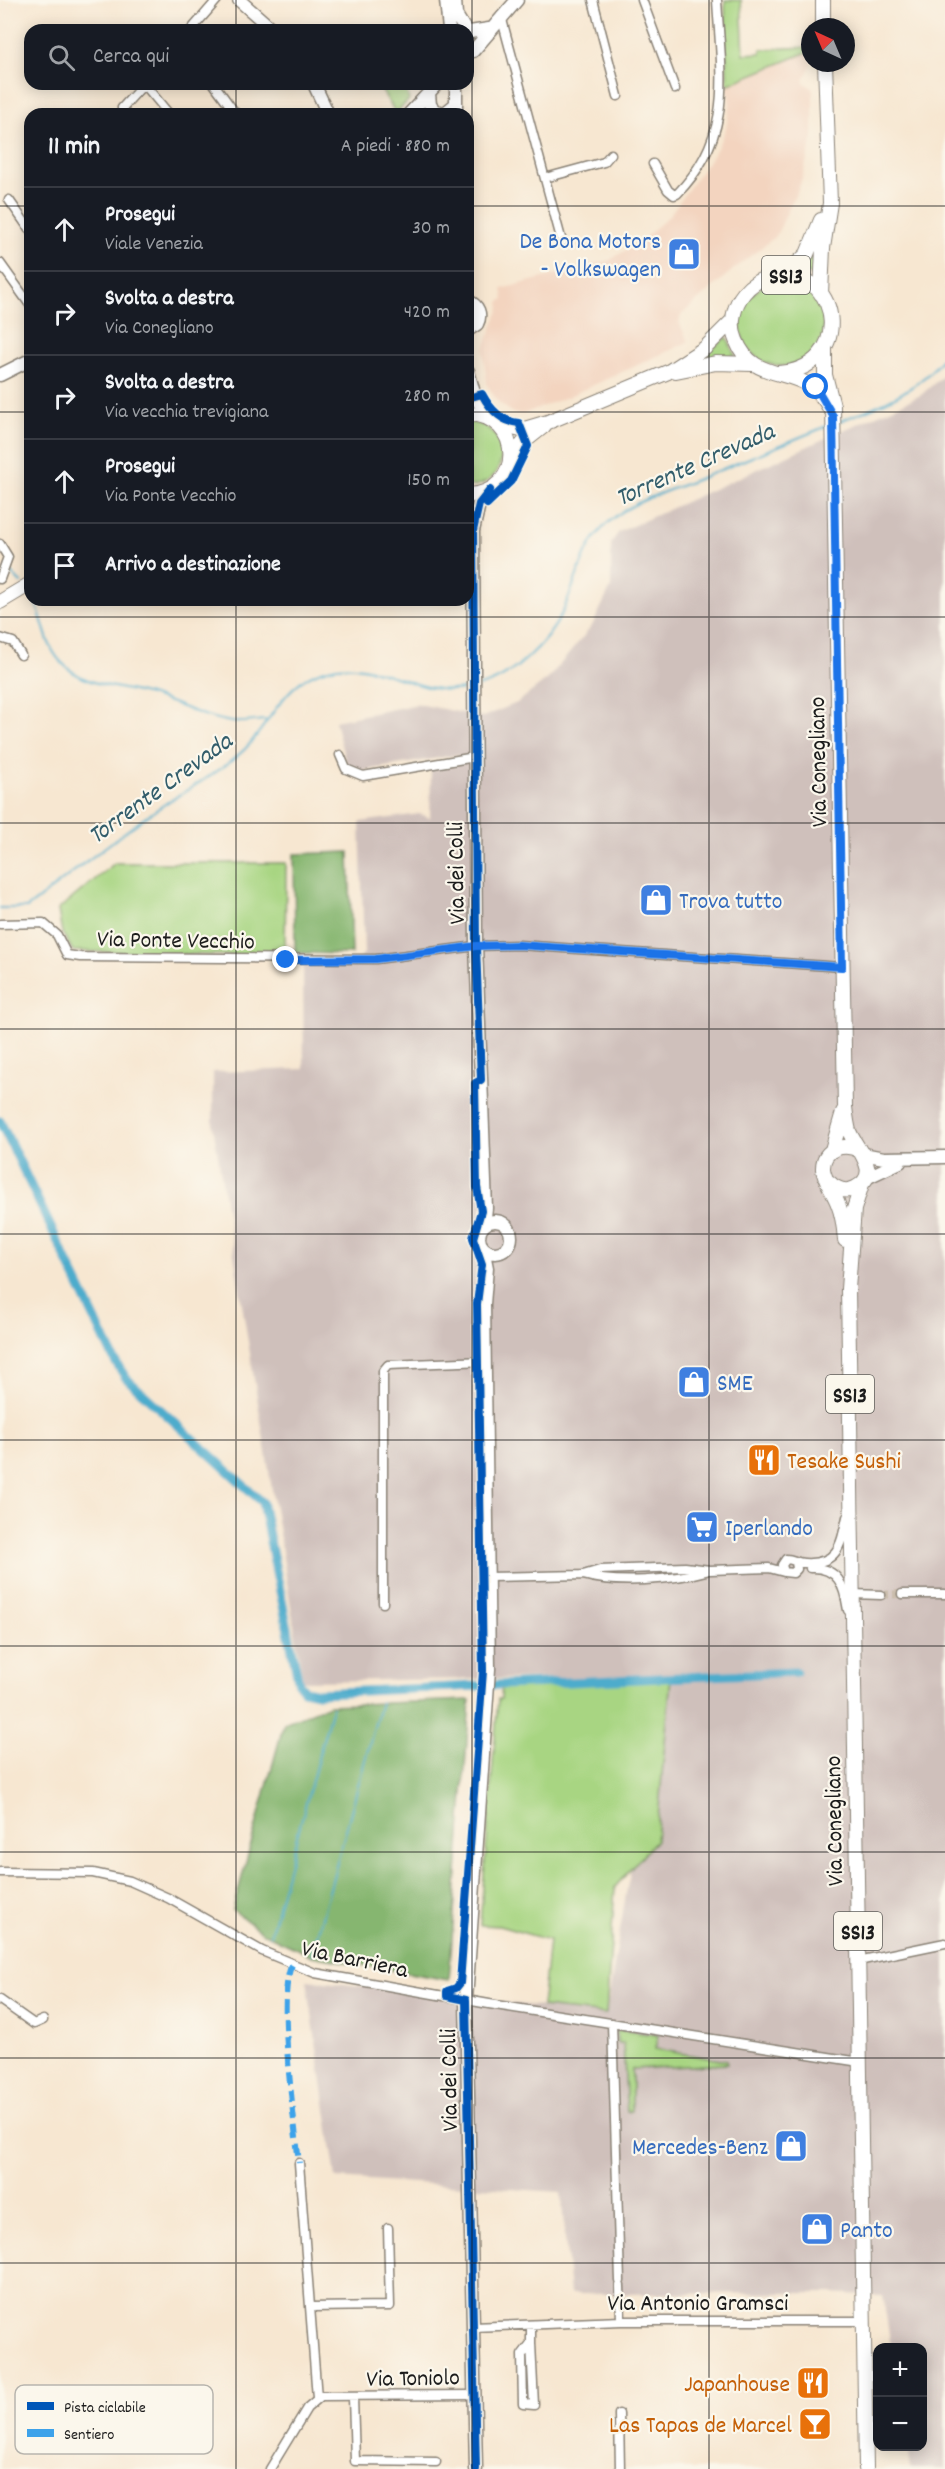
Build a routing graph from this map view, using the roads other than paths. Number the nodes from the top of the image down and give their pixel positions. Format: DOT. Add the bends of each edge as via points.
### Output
graph roads {
  1 [pos="217,0"];
  2 [pos="239,0"];
  3 [pos="446,0"];
  4 [pos="455,0"];
  5 [pos="517,0"];
  6 [pos="593,0"];
  7 [pos="642,0"];
  8 [pos="717,0"];
  9 [pos="823,0"];
  10 [pos="501,16"];
  11 [pos="823,18"];
  12 [pos="196,24"];
  13 [pos="266,24"];
  14 [pos="459,24"];
  15 [pos="460,24"];
  16 [pos="489,29"];
  17 [pos="474,30"];
  18 [pos="474,48"];
  19 [pos="825,72"];
  20 [pos="675,89"];
  21 [pos="138,90"];
  22 [pos="149,90"];
  23 [pos="218,90"];
  24 [pos="317,90"];
  25 [pos="432,90"];
  26 [pos="435,90"];
  27 [pos="618,96"];
  28 [pos="122,108"];
  29 [pos="164,108"];
  30 [pos="232,108"];
  31 [pos="324,108"];
  32 [pos="416,108"];
  33 [pos="434,108"];
  34 [pos="611,154"];
  35 [pos="827,155"];
  36 [pos="653,164"];
  37 [pos="545,178"];
  38 [pos="9,200"];
  39 [pos="24,221"];
  40 [pos="561,242"];
  41 [pos="2,270"];
  42 [pos="784,275"];
  43 [pos="821,294"];
  44 [pos="24,298"];
  45 [pos="474,305"];
  46 [pos="733,320"];
  47 [pos="474,328"];
  48 [pos="825,349"];
  49 [pos="24,362"];
  50 [pos="752,363"];
  51 [pos="3,370"];
  52 [pos="668,372"];
  53 [pos="778,374"];
  54 [pos="474,390"];
  55 [pos="474,416"];
  56 [pos="833,416"];
  57 [pos="495,422"];
  58 [pos="548,422"];
  59 [pos="511,458"];
  60 [pos="490,490"];
  61 [pos="474,494"];
  62 [pos="474,526"];
  63 [pos="0,544"];
  64 [pos="2,577"];
  65 [pos="24,588"];
  66 [pos="4,600"];
  67 [pos="474,606"];
  68 [pos="0,638"];
  69 [pos="21,655"];
  70 [pos="340,755"];
  71 [pos="475,757"];
  72 [pos="0,924"];
  73 [pos="476,946"];
  74 [pos="842,967"];
  75 [pos="844,1107"];
  76 [pos="832,1150"];
  77 [pos="862,1152"];
  78 [pos="945,1157"];
  79 [pos="910,1158"];
  80 [pos="864,1180"];
  81 [pos="829,1182"];
  82 [pos="484,1189"];
  83 [pos="500,1222"];
  84 [pos="484,1226"];
  85 [pos="483,1248"];
  86 [pos="500,1252"];
  87 [pos="487,1278"];
  88 [pos="848,1281"];
  89 [pos="485,1361"];
  90 [pos="851,1499"];
  91 [pos="796,1566"];
  92 [pos="783,1567"];
  93 [pos="488,1576"];
  94 [pos="852,1594"];
  95 [pos="881,1594"];
  96 [pos="902,1594"];
  97 [pos="945,1594"];
  98 [pos="383,1603"];
  99 [pos="853,1642"];
  100 [pos="0,1872"];
  101 [pos="945,1942"];
  102 [pos="858,1961"];
  103 [pos="466,2000"];
  104 [pos="0,2001"];
  105 [pos="43,2020"];
  106 [pos="612,2023"];
  107 [pos="860,2062"];
  108 [pos="299,2163"];
  109 [pos="387,2228"];
  110 [pos="310,2307"];
  111 [pos="864,2321"];
  112 [pos="621,2322"];
  113 [pos="531,2325"];
  114 [pos="473,2327"];
  115 [pos="531,2343"];
  116 [pos="474,2395"];
  117 [pos="353,2397"];
  118 [pos="317,2398"];
  119 [pos="619,2414"];
  120 [pos="436,2462"];
  121 [pos="270,2469"];
  122 [pos="476,2469"];
  123 [pos="620,2469"];
  124 [pos="866,2469"];
  1 -- 12 [label="street"];
  2 -- 13 [label="street"];
  3 -- 14 [label="street"];
  4 -- 15 [label="street"];
  5 -- 10 [label="street"];
  6 -- 27 [label="street"];
  7 -- 20 [label="street"];
  8 -- 36 [label="street" via="722,100 715,135 677,194 668,190"];
  9 -- 11 [label="main road"];
  10 -- 16 [label="street"];
  10 -- 37 [label="street"];
  16 -- 17 [label="street"];
  16 -- 18 [label="street"];
  19 -- 35 [label="main road, SS13"];
  21 -- 28 [label="street"];
  22 -- 29 [label="street"];
  23 -- 30 [label="street"];
  24 -- 31 [label="street"];
  25 -- 32 [label="street"];
  26 -- 33 [label="street" via="430,105"];
  34 -- 37 [label="street" via="604,162"];
  35 -- 42 [label="main road, SS13" via="823,214 817,235 807,254"];
  35 -- 43 [label="main road, SS13" via="830,202"];
  37 -- 40 [label="street"];
  38 -- 39 [label="street"];
  41 -- 44 [label="street"];
  42 -- 43 [label="main road, SS13" via="798,277"];
  42 -- 46 [label="main road, SS13" via="763,278 746,291"];
  43 -- 48 [label="main road, SS13" via="831,321"];
  45 -- 47 [label="street" via="480,315"];
  46 -- 50 [label="main road" via="734,337"];
  46 -- 52 [label="main road" via="705,348"];
  48 -- 53 [label="main road" via="805,368"];
  48 -- 56 [label="main road, SS13" via="825,375"];
  49 -- 51 [label="street"];
  50 -- 52 [label="main road" via="716,363"];
  50 -- 53 [label="main road, SS13"];
  52 -- 58 [label="main road"];
  53 -- 56 [label="main road, SS13" via="799,378 816,387"];
  54 -- 57 [label="street"];
  55 -- 57 [label="main road"];
  56 -- 74 [label="main road, Via Conegliano / SS13"];
  57 -- 58 [label="main road" via="521,430"];
  57 -- 59 [label="main road" via="506,435"];
  58 -- 59 [label="main road"];
  59 -- 60 [label="main road" via="505,477"];
  60 -- 61 [label="main road"];
  60 -- 62 [label="street" via="479,504"];
  63 -- 64 [label="street" via="7,554"];
  65 -- 66 [label="main road"];
  67 -- 71 [label="street, Via dei Colli"];
  68 -- 69 [label="street" via="13,642"];
  70 -- 71 [label="street" via="346,769 363,776"];
  71 -- 73 [label="street, Via dei Colli"];
  72 -- 73 [label="street, Via Ponte Vecchio" via="43,923 57,935 67,955 80,957 376,959"];
  73 -- 74 [label="street" via="562,946"];
  73 -- 82 [label="street, Via dei Colli"];
  74 -- 75 [label="main road, Via Conegliano / SS13"];
  75 -- 76 [label="main road, Via Conegliano / SS13"];
  75 -- 77 [label="main road, Via Conegliano / SS13" via="849,1130"];
  76 -- 77 [label="main road" via="846,1145"];
  76 -- 81 [label="main road" via="824,1162"];
  77 -- 79 [label="street"];
  77 -- 80 [label="main road" via="868,1165"];
  78 -- 79 [label="street"];
  79 -- 80 [label="street" via="884,1167"];
  80 -- 81 [label="main road" via="856,1188 841,1190"];
  80 -- 88 [label="main road, Via Conegliano / SS13" via="854,1209"];
  81 -- 88 [label="main road, Via Conegliano / SS13" via="842,1215"];
  82 -- 83 [label="street, Via dei Colli"];
  82 -- 84 [label="street, Via dei Colli"];
  83 -- 84 [label="street"];
  83 -- 86 [label="street, Via dei Colli" via="510,1234 509,1245"];
  84 -- 85 [label="street, Via dei Colli" via="479,1236"];
  85 -- 86 [label="street"];
  85 -- 87 [label="street, Via dei Colli"];
  86 -- 87 [label="street, Via dei Colli"];
  87 -- 89 [label="street, Via dei Colli"];
  88 -- 90 [label="main road, Via Conegliano / SS13"];
  89 -- 93 [label="street, Via dei Colli"];
  89 -- 98 [label="street" via="388,1365 383,1371"];
  90 -- 91 [label="street" via="841,1545 834,1554 824,1562"];
  90 -- 94 [label="main road, Via Conegliano / SS13"];
  91 -- 92 [label="street" via="791,1574"];
  91 -- 92 [label="street" via="789,1558"];
  91 -- 99 [label="street" via="822,1568 838,1578 845,1593"];
  92 -- 93 [label="street" via="710,1570 685,1577 600,1580 583,1575"];
  93 -- 103 [label="street, Via dei Colli" via="488,1686"];
  94 -- 95 [label="street"];
  94 -- 99 [label="main road, Via Conegliano / SS13"];
  96 -- 97 [label="street"];
  99 -- 102 [label="main road, Via Conegliano / SS13"];
  100 -- 103 [label="street, Via Barriera" via="118,1877 153,1890 262,1951 305,1970"];
  101 -- 102 [label="street"];
  102 -- 107 [label="main road, Via Conegliano / SS13"];
  103 -- 106 [label="street, Via Barriera"];
  103 -- 114 [label="street, Via dei Colli"];
  104 -- 105 [label="street" via="34,2024"];
  106 -- 107 [label="street, Via Barriera"];
  106 -- 112 [label="street"];
  107 -- 111 [label="main road, Via Conegliano / SS13"];
  108 -- 110 [label="street"];
  109 -- 110 [label="street" via="390,2306"];
  110 -- 118 [label="street"];
  111 -- 112 [label="street, Via Antonio Gramsci"];
  111 -- 124 [label="main road, Via Conegliano / SS13"];
  112 -- 113 [label="street, Via Antonio Gramsci"];
  113 -- 114 [label="street, Via Antonio Gramsci"];
  113 -- 115 [label="street"];
  114 -- 116 [label="street, Via dei Colli"];
  115 -- 115 [label="street" via="534,2404 523,2404 522,2355"];
  116 -- 117 [label="street, Via Toniolo"];
  116 -- 122 [label="street, Via dei Colli"];
  117 -- 118 [label="street, Via Toniolo"];
  117 -- 120 [label="street, Via Toniolo" via="355,2461"];
  118 -- 121 [label="street"];
  119 -- 123 [label="street"];
}
